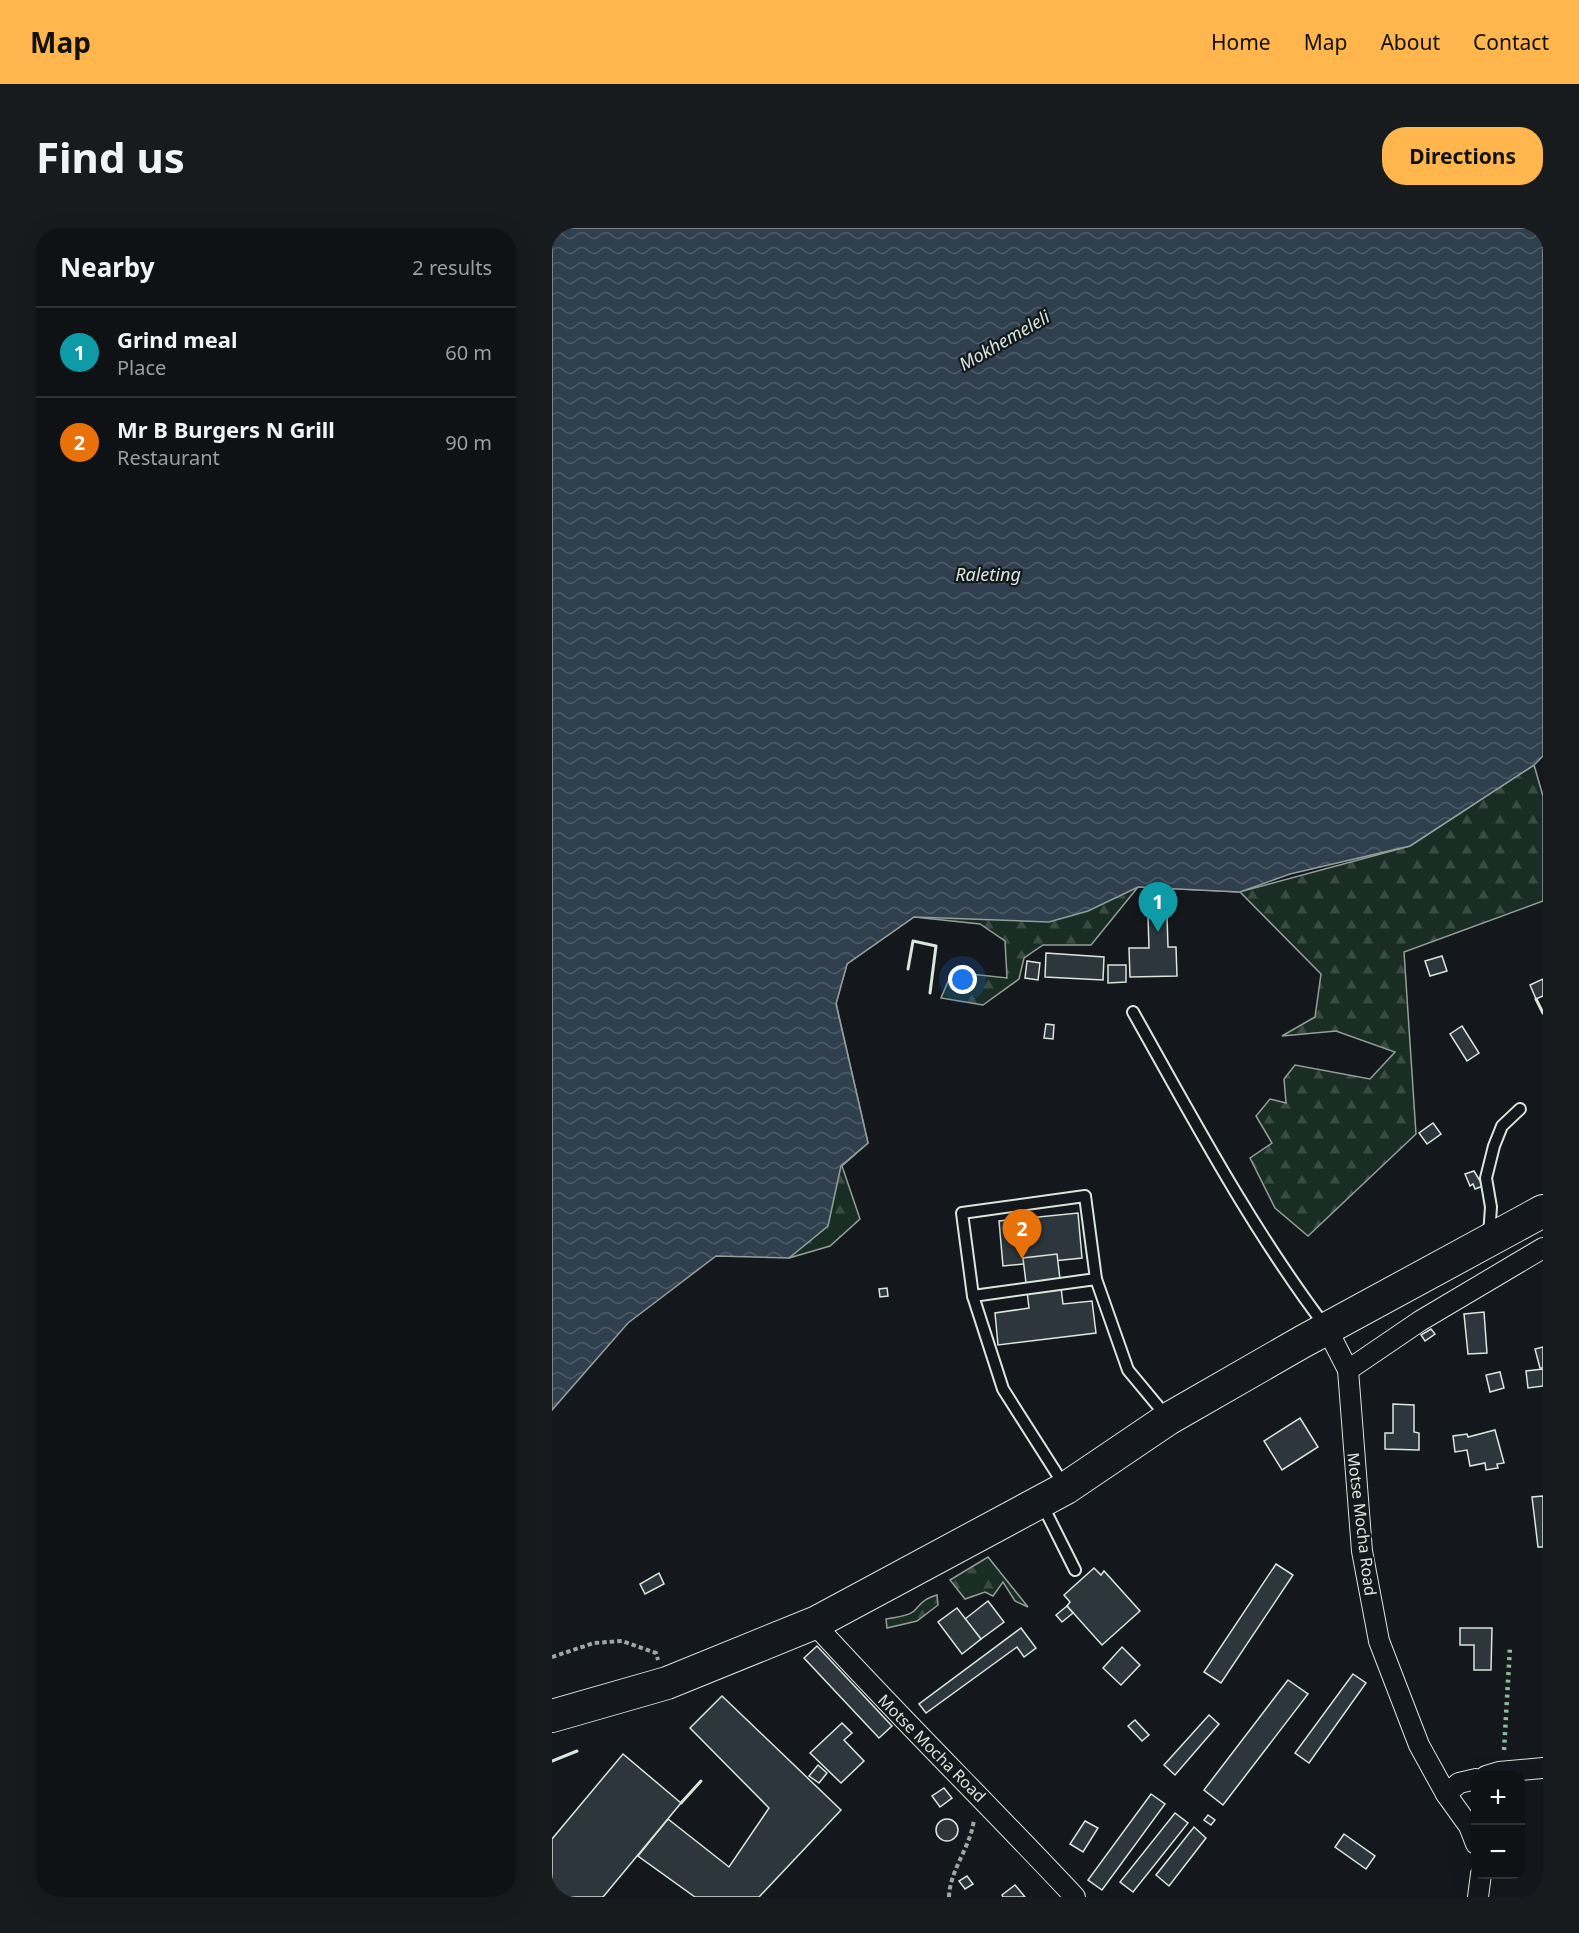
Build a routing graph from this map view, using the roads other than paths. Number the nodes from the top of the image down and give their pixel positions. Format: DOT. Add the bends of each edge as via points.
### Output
graph roads {
  1 [pos="1133,1012"];
  2 [pos="1520,1110"];
  3 [pos="1543,1210"];
  4 [pos="1488,1241"];
  5 [pos="1543,1248"];
  6 [pos="1096,1279"];
  7 [pos="973,1296"];
  8 [pos="1327,1329"];
  9 [pos="1348,1370"];
  10 [pos="1168,1419"];
  11 [pos="1053,1495"];
  12 [pos="1075,1570"];
  13 [pos="817,1622"];
  14 [pos="552,1716"];
  15 [pos="1543,1768"];
  16 [pos="1510,1771"];
  17 [pos="1471,1780"];
  18 [pos="1446,1794"];
  19 [pos="1471,1831"];
  20 [pos="1480,1879"];
  21 [pos="1075,1897"];
  22 [pos="1478,1897"];
  1 -- 8 [label="lane" via="1233,1189"];
  2 -- 4 [label="lane" via="1502,1126 1486,1178 1491,1207"];
  3 -- 4 [label="main road"];
  4 -- 8 [label="main road"];
  5 -- 9 [label="street" via="1420,1321"];
  6 -- 7 [label="lane"];
  6 -- 7 [label="lane" via="1085,1196 962,1213"];
  6 -- 10 [label="lane" via="1128,1370"];
  7 -- 11 [label="lane" via="1003,1389"];
  8 -- 9 [label="street, Motse Mocha Road"];
  8 -- 10 [label="main road"];
  9 -- 18 [label="street, Motse Mocha Road" via="1362,1551 1379,1641 1419,1745"];
  10 -- 11 [label="main road"];
  11 -- 12 [label="lane"];
  11 -- 13 [label="main road"];
  13 -- 14 [label="main road" via="667,1683"];
  13 -- 21 [label="street, Motse Mocha Road" via="897,1714"];
  15 -- 16 [label="street"];
  17 -- 18 [label="street" via="1459,1783"];
  18 -- 19 [label="street, Motse Mocha Road"];
  20 -- 22 [label="street"];
}
